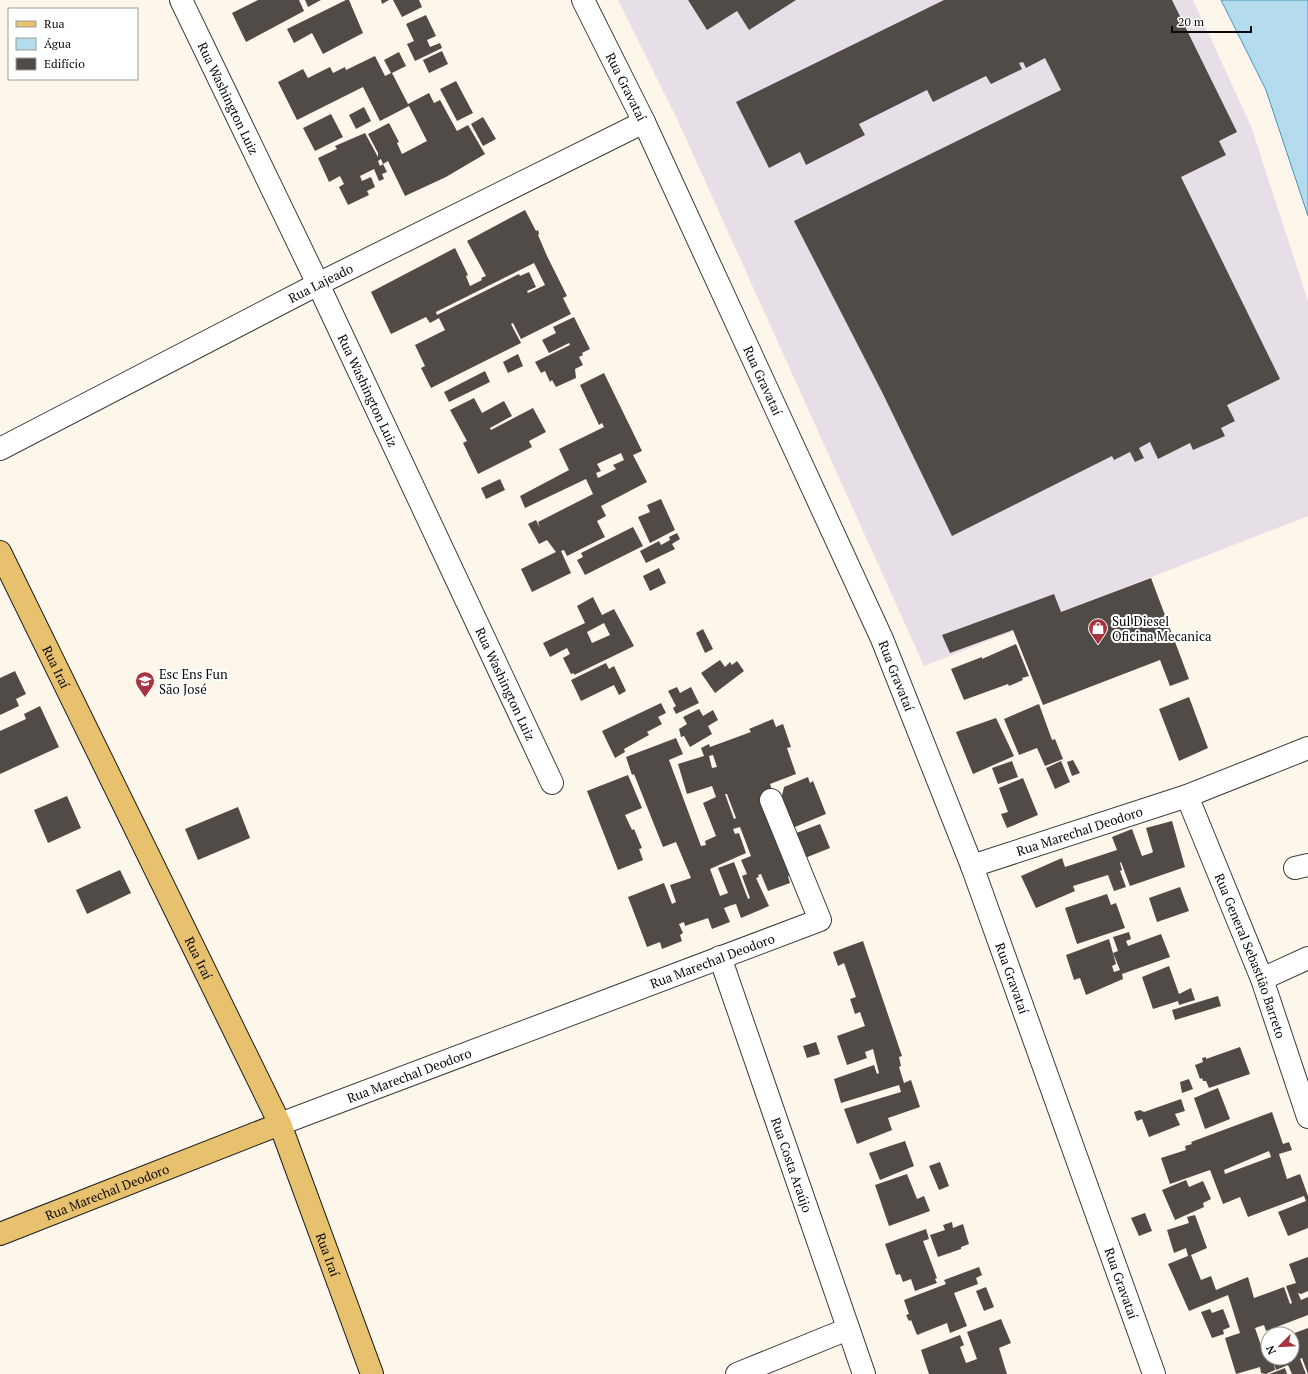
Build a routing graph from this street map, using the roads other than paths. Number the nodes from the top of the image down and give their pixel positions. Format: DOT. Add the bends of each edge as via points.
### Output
graph roads {
  1 [pos="181,0"];
  2 [pos="583,0"];
  3 [pos="644,122"];
  4 [pos="318,284"];
  5 [pos="0,449"];
  6 [pos="0,552"];
  7 [pos="1308,748"];
  8 [pos="552,782"];
  9 [pos="1187,796"];
  10 [pos="771,800"];
  11 [pos="972,866"];
  12 [pos="720,957"];
  13 [pos="1308,958"];
  14 [pos="1262,979"];
  15 [pos="1308,1118"];
  16 [pos="280,1124"];
  17 [pos="0,1234"];
  18 [pos="848,1329"];
  19 [pos="372,1374"];
  20 [pos="737,1374"];
  21 [pos="864,1374"];
  22 [pos="1154,1374"];
  1 -- 4 [label="street, Rua Washington Luiz"];
  2 -- 3 [label="street, Rua Gravataí"];
  3 -- 4 [label="street, Rua Lajeado"];
  3 -- 11 [label="street, Rua Gravataí" via="882,639"];
  4 -- 5 [label="street, Rua Lajeado"];
  4 -- 8 [label="street, Rua Washington Luiz"];
  6 -- 16 [label="main road, Rua Iraí"];
  7 -- 9 [label="street, Rua Marechal Deodoro"];
  9 -- 11 [label="street, Rua Marechal Deodoro"];
  9 -- 14 [label="street, Rua General Sebastião Barreto"];
  10 -- 12 [label="street, Rua Marechal Deodoro" via="820,920"];
  11 -- 22 [label="street, Rua Gravataí"];
  12 -- 16 [label="street, Rua Marechal Deodoro"];
  12 -- 18 [label="street, Rua Costa Araújo"];
  13 -- 14 [label="street"];
  14 -- 15 [label="street, Rua General Sebastião Barreto"];
  16 -- 17 [label="main road, Rua Marechal Deodoro"];
  16 -- 19 [label="main road, Rua Iraí"];
  18 -- 20 [label="street"];
  18 -- 21 [label="street, Rua Costa Araújo"];
}
